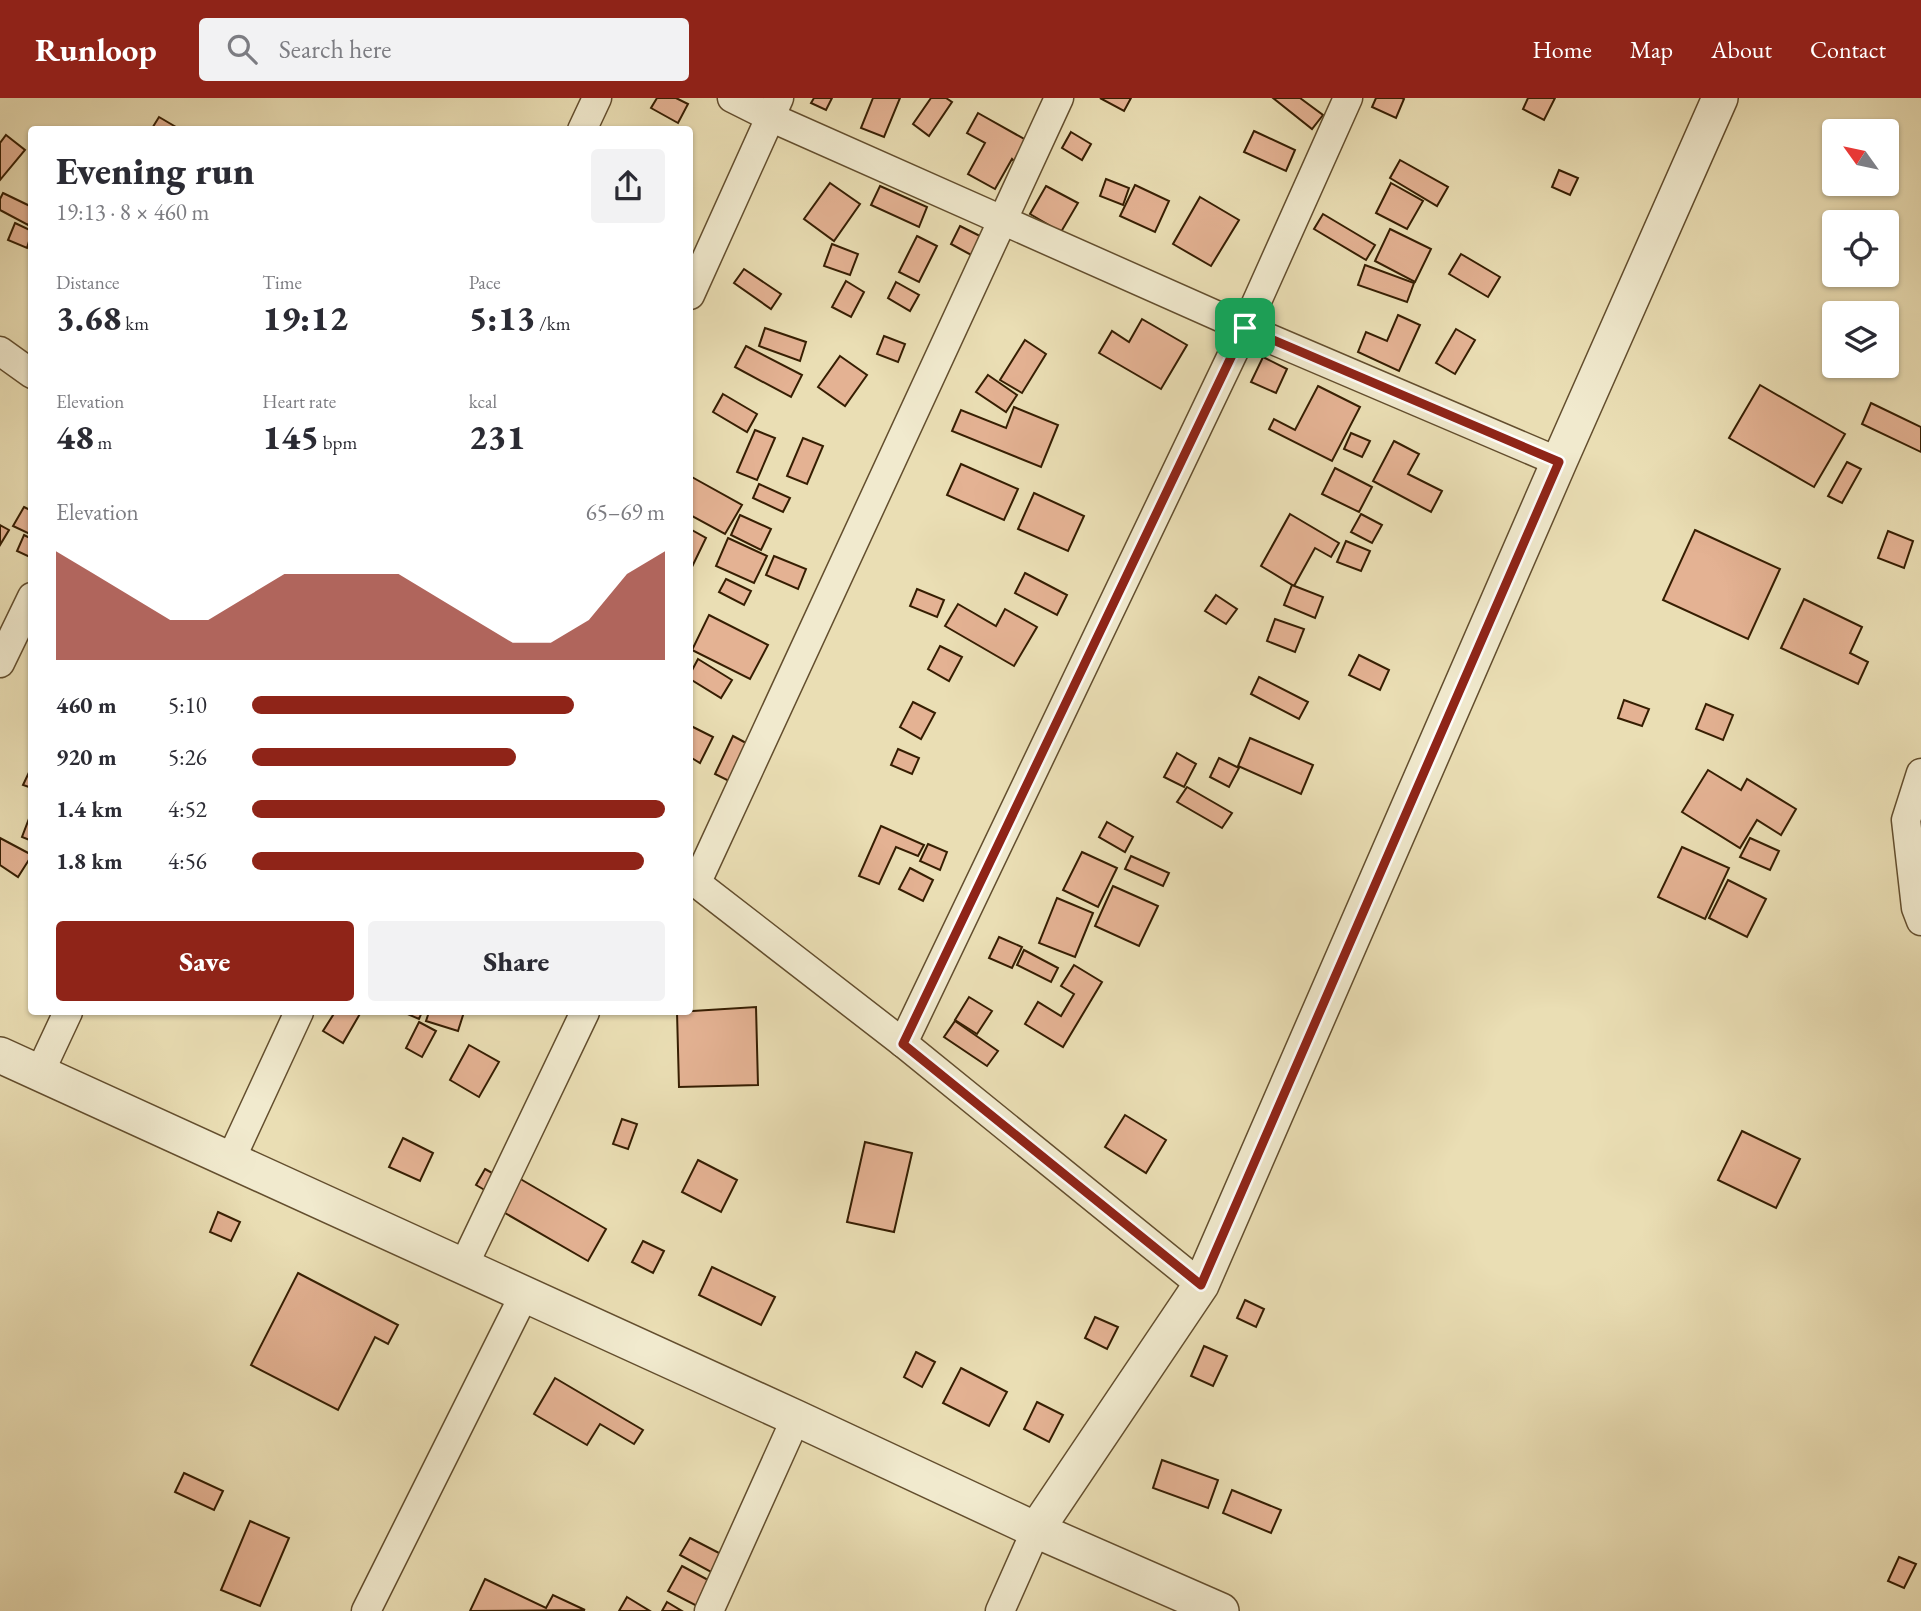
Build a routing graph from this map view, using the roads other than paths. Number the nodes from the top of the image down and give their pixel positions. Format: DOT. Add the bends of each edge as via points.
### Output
graph roads {
  1 [pos="597,98"];
  2 [pos="732,98"];
  3 [pos="1059,98"];
  4 [pos="1348,98"];
  5 [pos="1720,98"];
  6 [pos="774,108"];
  7 [pos="584,126"];
  8 [pos="1001,220"];
  9 [pos="693,288"];
  10 [pos="1245,328"];
  11 [pos="0,351"];
  12 [pos="28,371"];
  13 [pos="1559,462"];
  14 [pos="28,605"];
  15 [pos="0,663"];
  16 [pos="1921,773"];
  17 [pos="693,881"];
  18 [pos="1921,921"];
  19 [pos="67,1015"];
  20 [pos="298,1015"];
  21 [pos="584,1015"];
  22 [pos="903,1044"];
  23 [pos="0,1055"];
  24 [pos="39,1074"];
  25 [pos="230,1161"];
  26 [pos="463,1267"];
  27 [pos="1201,1285"];
  28 [pos="524,1295"];
  29 [pos="796,1418"];
  30 [pos="1036,1530"];
  31 [pos="366,1611"];
  32 [pos="709,1611"];
  33 [pos="1000,1611"];
  34 [pos="1221,1611"];
  1 -- 7 [label="street"];
  2 -- 6 [label="street"];
  3 -- 8 [label="street"];
  4 -- 10 [label="street"];
  5 -- 13 [label="street"];
  6 -- 8 [label="street"];
  6 -- 9 [label="street"];
  8 -- 10 [label="street"];
  8 -- 17 [label="street"];
  10 -- 13 [label="street"];
  10 -- 22 [label="street"];
  11 -- 12 [label="street"];
  13 -- 27 [label="street"];
  14 -- 15 [label="street"];
  16 -- 18 [label="street" via="1906,820"];
  17 -- 22 [label="street"];
  19 -- 24 [label="street"];
  20 -- 25 [label="street"];
  21 -- 26 [label="street"];
  22 -- 27 [label="street"];
  23 -- 24 [label="street"];
  24 -- 25 [label="street"];
  25 -- 26 [label="street"];
  26 -- 28 [label="street"];
  27 -- 30 [label="street"];
  28 -- 29 [label="street"];
  28 -- 31 [label="street"];
  29 -- 30 [label="street"];
  29 -- 32 [label="street"];
  30 -- 33 [label="street"];
  30 -- 34 [label="street"];
}
